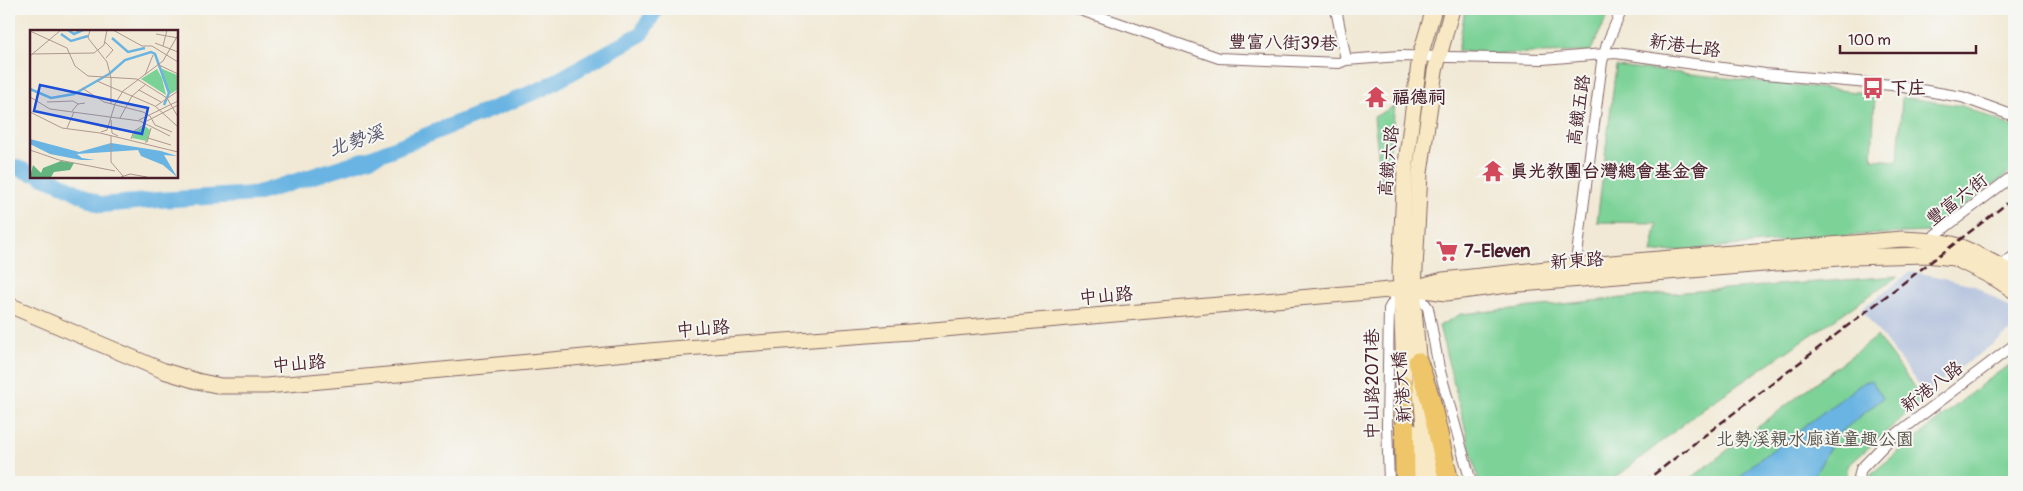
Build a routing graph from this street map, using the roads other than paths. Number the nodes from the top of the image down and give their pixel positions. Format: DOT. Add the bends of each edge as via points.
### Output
graph roads {
  1 [pos="1078,9"];
  2 [pos="1336,9"];
  3 [pos="1434,9"];
  4 [pos="1452,9"];
  5 [pos="1622,9"];
  6 [pos="1604,54"];
  7 [pos="1420,56"];
  8 [pos="1439,56"];
  9 [pos="1346,60"];
  10 [pos="2014,116"];
  11 [pos="2014,175"];
  12 [pos="1929,248"];
  13 [pos="2014,256"];
  14 [pos="1999,272"];
  15 [pos="1574,273"];
  16 [pos="2014,275"];
  17 [pos="1407,289"];
  18 [pos="2014,291"];
  19 [pos="9,305"];
  20 [pos="2014,346"];
  21 [pos="1418,362"];
  22 [pos="1404,386"];
  23 [pos="1389,482"];
  24 [pos="1405,482"];
  25 [pos="1420,482"];
  26 [pos="1433,482"];
  27 [pos="1449,482"];
  28 [pos="1471,482"];
  29 [pos="1858,482"];
  1 -- 9 [label="street, 豐富八街39巷" via="1219,58 1339,63"];
  2 -- 9 [label="street"];
  3 -- 7 [label="main road, 高鐵六路"];
  4 -- 8 [label="main road, 高鐵六路"];
  5 -- 6 [label="street, 高鐵五路"];
  6 -- 8 [label="street, 新港七路" via="1543,59"];
  6 -- 10 [label="street, 新港七路" via="1766,74 1892,85 1962,97"];
  6 -- 15 [label="street, 高鐵五路"];
  7 -- 8 [label="street, 新港七路"];
  7 -- 9 [label="street, 新港七路"];
  7 -- 17 [label="main road, 高鐵六路" via="1405,171 1400,269"];
  8 -- 17 [label="main road, 高鐵六路" via="1420,173"];
  11 -- 12 [label="street, 豐富六街" via="1935,236"];
  12 -- 14 [label="main road, 新東路" via="1954,245"];
  12 -- 15 [label="main road, 新東路" via="1902,239"];
  13 -- 14 [label="street"];
  14 -- 16 [label="main road, 新東路"];
  14 -- 18 [label="main road, 新東路"];
  15 -- 17 [label="main road, 新東路" via="1443,280"];
  17 -- 19 [label="main road, 中山路" via="671,349 266,386 222,386 164,372"];
  17 -- 21 [label="main road, 新港大橋" via="1414,308"];
  17 -- 22 [label="main road, 新港大橋"];
  17 -- 23 [label="street, 中山路2071巷" via="1389,309"];
  17 -- 28 [label="street" via="1428,308 1439,368"];
  20 -- 29 [label="street, 新港八路" via="1890,439 1861,469"];
  21 -- 26 [label="main road, 新港大橋"];
  21 -- 27 [label="highway" via="1430,398"];
  22 -- 24 [label="highway"];
  22 -- 25 [label="main road, 新港大橋"];
}
